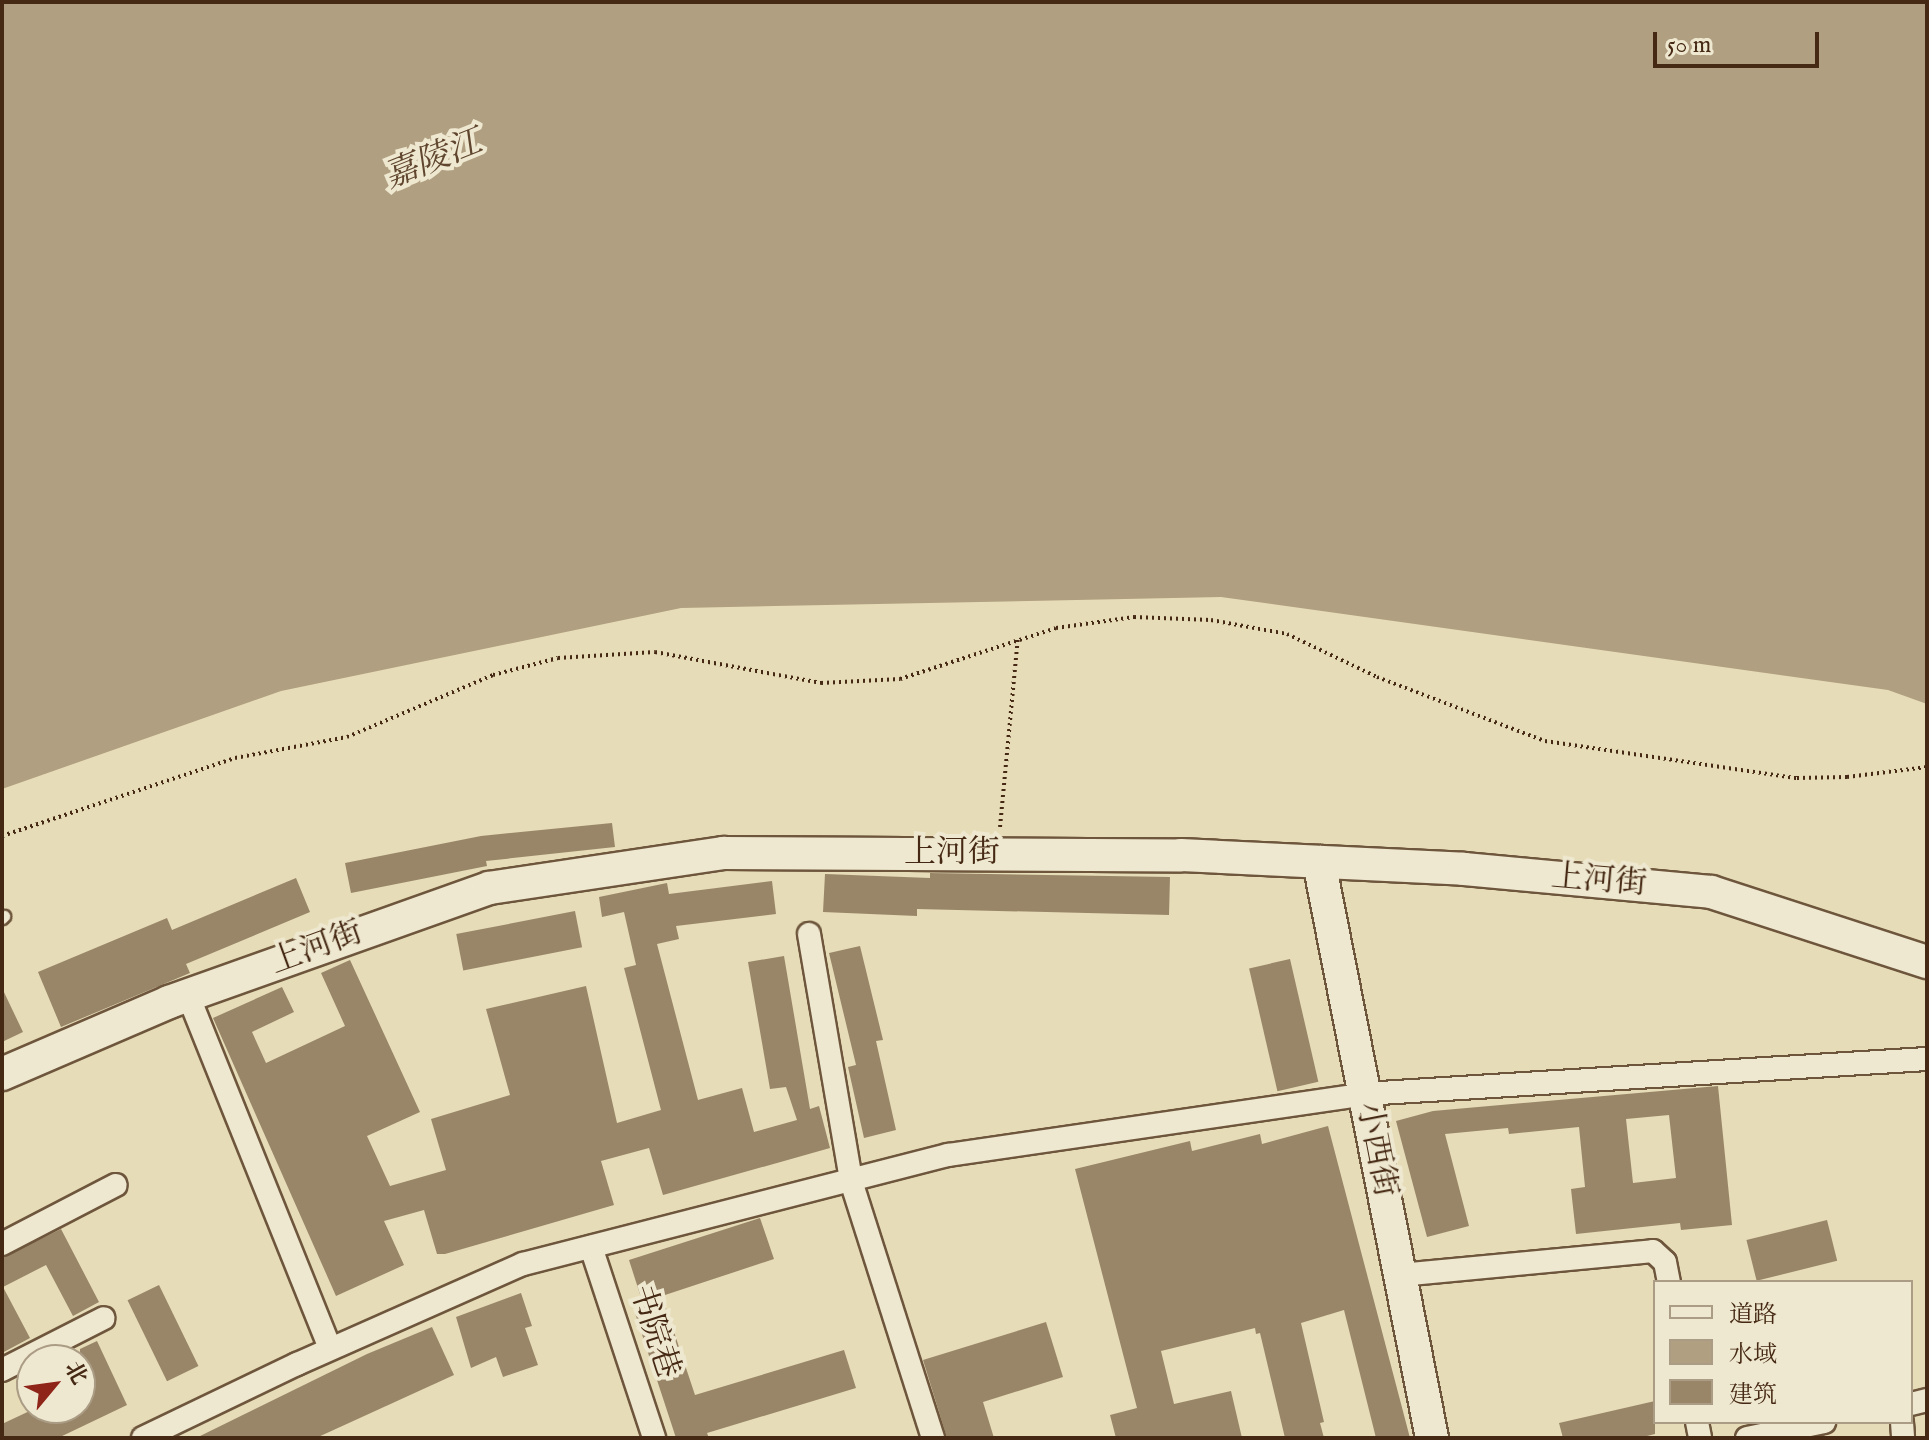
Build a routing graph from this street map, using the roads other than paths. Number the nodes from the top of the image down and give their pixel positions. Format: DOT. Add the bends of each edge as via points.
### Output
graph roads {
  1 [pos="1319,862"];
  2 [pos="809,934"];
  3 [pos="1927,962"];
  4 [pos="188,995"];
  5 [pos="1927,1059"];
  6 [pos="2,1074"];
  7 [pos="1364,1094"];
  8 [pos="851,1181"];
  9 [pos="116,1185"];
  10 [pos="2,1244"];
  11 [pos="591,1247"];
  12 [pos="1400,1275"];
  13 [pos="1669,1280"];
  14 [pos="104,1318"];
  15 [pos="330,1349"];
  16 [pos="2,1370"];
  17 [pos="1814,1424"];
  18 [pos="143,1438"];
  19 [pos="654,1438"];
  20 [pos="933,1438"];
  21 [pos="1432,1438"];
  22 [pos="1747,1438"];
  1 -- 3 [label="street, 上河街" via="1464,869 1711,892"];
  1 -- 4 [label="street, 上河街" via="1181,855 723,853 489,888"];
  1 -- 7 [label="street, 小西街"];
  2 -- 8 [label="street"];
  4 -- 6 [label="street, 上河街"];
  4 -- 15 [label="street"];
  5 -- 7 [label="street"];
  7 -- 8 [label="street" via="948,1155"];
  7 -- 12 [label="street, 小西街"];
  8 -- 11 [label="street"];
  8 -- 20 [label="street"];
  9 -- 10 [label="street"];
  11 -- 15 [label="street" via="523,1264"];
  11 -- 19 [label="street, 书院巷"];
  12 -- 13 [label="street" via="1653,1251 1665,1262"];
  12 -- 21 [label="street, 小西街"];
  14 -- 16 [label="street"];
  15 -- 18 [label="street"];
  17 -- 22 [label="street"];
}
